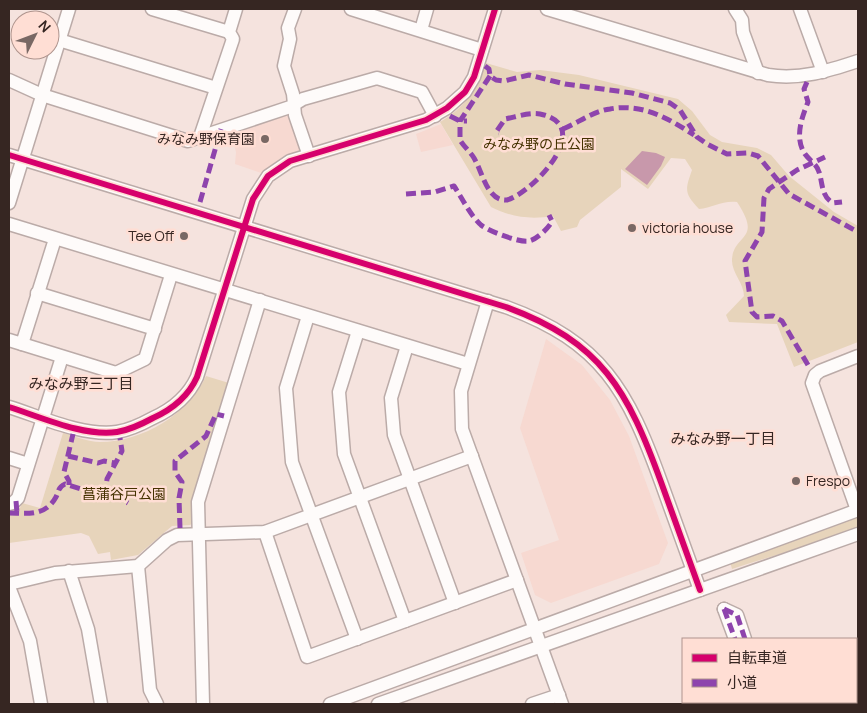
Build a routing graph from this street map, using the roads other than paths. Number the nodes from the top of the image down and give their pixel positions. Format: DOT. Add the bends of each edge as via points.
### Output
graph roads {
  1 [pos="69,9"];
  2 [pos="152,9"];
  3 [pos="236,9"];
  4 [pos="294,9"];
  5 [pos="351,9"];
  6 [pos="427,9"];
  7 [pos="495,9"];
  8 [pos="549,9"];
  9 [pos="735,9"];
  10 [pos="800,9"];
  11 [pos="421,30"];
  12 [pos="229,32"];
  13 [pos="60,37"];
  14 [pos="60,40"];
  15 [pos="482,50"];
  16 [pos="53,60"];
  17 [pos="858,61"];
  18 [pos="823,72"];
  19 [pos="758,73"];
  20 [pos="9,80"];
  21 [pos="216,88"];
  22 [pos="42,95"];
  23 [pos="294,104"];
  24 [pos="435,116"];
  25 [pos="200,137"];
  26 [pos="9,155"];
  27 [pos="309,156"];
  28 [pos="22,159"];
  29 [pos="9,203"];
  30 [pos="9,224"];
  31 [pos="243,227"];
  32 [pos="54,239"];
  33 [pos="171,275"];
  34 [pos="224,289"];
  35 [pos="38,294"];
  36 [pos="260,300"];
  37 [pos="488,301"];
  38 [pos="308,316"];
  39 [pos="154,329"];
  40 [pos="358,331"];
  41 [pos="9,340"];
  42 [pos="22,344"];
  43 [pos="407,346"];
  44 [pos="858,356"];
  45 [pos="62,357"];
  46 [pos="468,364"];
  47 [pos="9,407"];
  48 [pos="44,418"];
  49 [pos="472,456"];
  50 [pos="9,458"];
  51 [pos="28,464"];
  52 [pos="408,480"];
  53 [pos="359,497"];
  54 [pos="9,504"];
  55 [pos="858,510"];
  56 [pos="311,515"];
  57 [pos="265,532"];
  58 [pos="858,534"];
  59 [pos="197,535"];
  60 [pos="138,566"];
  61 [pos="693,570"];
  62 [pos="69,571"];
  63 [pos="517,580"];
  64 [pos="9,586"];
  65 [pos="700,590"];
  66 [pos="454,603"];
  67 [pos="405,621"];
  68 [pos="535,629"];
  69 [pos="735,638"];
  70 [pos="746,638"];
  71 [pos="356,639"];
  72 [pos="541,646"];
  73 [pos="560,699"];
  74 [pos="41,704"];
  75 [pos="101,704"];
  76 [pos="158,704"];
  77 [pos="202,704"];
  78 [pos="330,704"];
  79 [pos="378,704"];
  80 [pos="532,704"];
  1 -- 13 [label="street"];
  2 -- 12 [label="street"];
  3 -- 12 [label="street"];
  4 -- 23 [label="street" via="284,61"];
  5 -- 11 [label="street"];
  6 -- 11 [label="street"];
  7 -- 15 [label="street"];
  8 -- 19 [label="street"];
  9 -- 19 [label="street" via="742,20 743,32"];
  10 -- 18 [label="street"];
  11 -- 15 [label="street"];
  12 -- 21 [label="street" via="233,39"];
  14 -- 21 [label="street"];
  15 -- 24 [label="street" via="468,87 455,102"];
  16 -- 22 [label="street"];
  17 -- 18 [label="street"];
  18 -- 19 [label="street" via="790,78"];
  20 -- 22 [label="street"];
  21 -- 25 [label="street"];
  22 -- 25 [label="street" via="188,141"];
  22 -- 28 [label="street"];
  23 -- 24 [label="street" via="377,78 422,92"];
  23 -- 25 [label="street"];
  23 -- 27 [label="street"];
  24 -- 27 [label="street"];
  26 -- 28 [label="street"];
  27 -- 31 [label="street" via="286,163 268,176 253,199"];
  28 -- 29 [label="street"];
  28 -- 31 [label="street"];
  30 -- 32 [label="street"];
  31 -- 34 [label="street"];
  31 -- 37 [label="street"];
  32 -- 33 [label="street"];
  32 -- 35 [label="street"];
  33 -- 34 [label="street"];
  33 -- 39 [label="street"];
  34 -- 36 [label="street"];
  34 -- 48 [label="street" via="197,377 175,406 129,429 109,433 88,432"];
  35 -- 39 [label="street"];
  35 -- 42 [label="street"];
  36 -- 38 [label="street"];
  36 -- 59 [label="street" via="198,502"];
  37 -- 46 [label="street"];
  37 -- 61 [label="street" via="528,315 559,331 590,355 615,382 641,429"];
  38 -- 40 [label="street"];
  38 -- 56 [label="street" via="286,388 292,462"];
  39 -- 45 [label="street" via="145,359 116,373"];
  40 -- 43 [label="street"];
  40 -- 53 [label="street" via="339,392 344,454"];
  41 -- 42 [label="street"];
  42 -- 45 [label="street"];
  43 -- 46 [label="street"];
  43 -- 52 [label="street" via="391,398 394,435"];
  44 -- 55 [label="street" via="820,371 812,383"];
  45 -- 48 [label="street"];
  46 -- 49 [label="street" via="460,410 462,429"];
  47 -- 48 [label="street"];
  48 -- 51 [label="street"];
  49 -- 52 [label="street"];
  49 -- 63 [label="street"];
  50 -- 51 [label="street"];
  51 -- 54 [label="street" via="18,498"];
  52 -- 53 [label="street"];
  52 -- 66 [label="street"];
  53 -- 56 [label="street"];
  53 -- 67 [label="street"];
  55 -- 61 [label="street"];
  56 -- 57 [label="street"];
  56 -- 71 [label="street"];
  57 -- 59 [label="street"];
  57 -- 71 [label="street" via="308,658"];
  58 -- 65 [label="street"];
  59 -- 60 [label="street" via="173,536"];
  59 -- 77 [label="street"];
  60 -- 62 [label="street"];
  60 -- 76 [label="street" via="150,690"];
  61 -- 65 [label="street"];
  61 -- 68 [label="street"];
  62 -- 64 [label="street"];
  62 -- 75 [label="street" via="88,629"];
  63 -- 66 [label="street"];
  63 -- 68 [label="street"];
  64 -- 74 [label="street" via="30,641"];
  65 -- 72 [label="street"];
  66 -- 67 [label="street"];
  67 -- 71 [label="street"];
  68 -- 72 [label="street"];
  68 -- 78 [label="street"];
  69 -- 70 [label="street" via="724,609 737,615"];
  72 -- 73 [label="street"];
  72 -- 79 [label="street"];
  73 -- 80 [label="street"];
}
